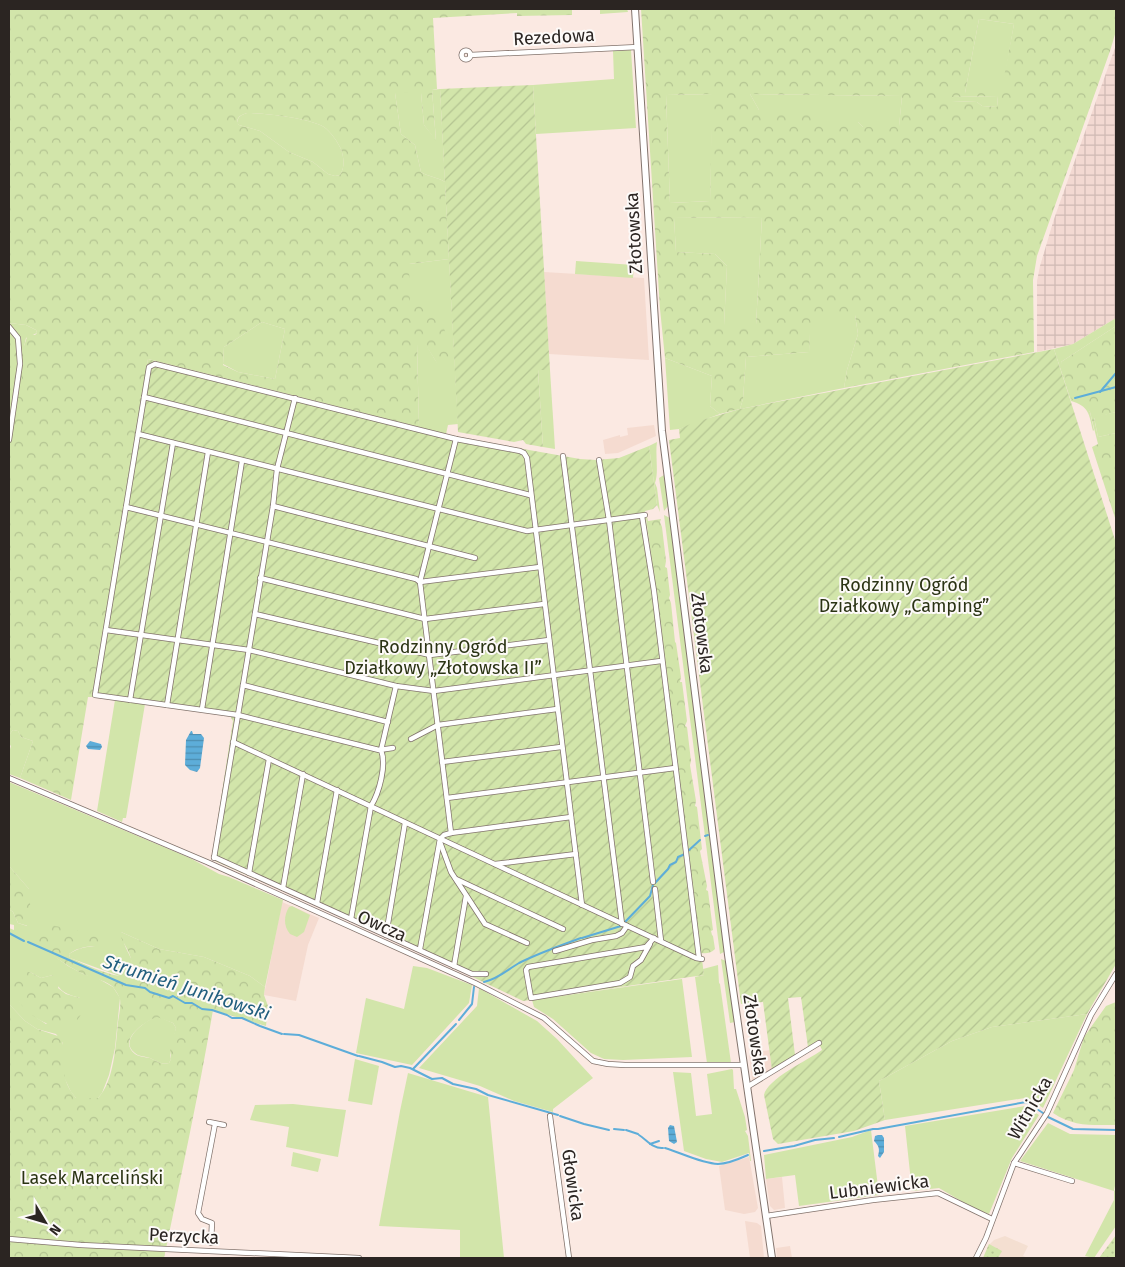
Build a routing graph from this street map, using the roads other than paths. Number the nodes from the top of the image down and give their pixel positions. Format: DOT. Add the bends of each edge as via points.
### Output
graph roads {
  1 [pos="635,9"];
  2 [pos="638,47"];
  3 [pos="470,55"];
  4 [pos="9,327"];
  5 [pos="144,397"];
  6 [pos="296,398"];
  7 [pos="138,434"];
  8 [pos="286,434"];
  9 [pos="456,439"];
  10 [pos="9,440"];
  11 [pos="173,443"];
  12 [pos="208,452"];
  13 [pos="563,456"];
  14 [pos="599,460"];
  15 [pos="242,461"];
  16 [pos="277,469"];
  17 [pos="447,474"];
  18 [pos="530,495"];
  19 [pos="273,506"];
  20 [pos="126,507"];
  21 [pos="438,510"];
  22 [pos="161,515"];
  23 [pos="609,520"];
  24 [pos="196,524"];
  25 [pos="571,524"];
  26 [pos="535,529"];
  27 [pos="230,532"];
  28 [pos="266,542"];
  29 [pos="429,545"];
  30 [pos="475,558"];
  31 [pos="540,567"];
  32 [pos="260,578"];
  33 [pos="420,582"];
  34 [pos="544,604"];
  35 [pos="255,614"];
  36 [pos="425,619"];
  37 [pos="106,630"];
  38 [pos="141,634"];
  39 [pos="177,640"];
  40 [pos="549,640"];
  41 [pos="212,644"];
  42 [pos="249,650"];
  43 [pos="430,655"];
  44 [pos="661,661"];
  45 [pos="626,666"];
  46 [pos="590,671"];
  47 [pos="554,676"];
  48 [pos="243,686"];
  49 [pos="396,686"];
  50 [pos="434,691"];
  51 [pos="130,700"];
  52 [pos="166,705"];
  53 [pos="557,709"];
  54 [pos="202,710"];
  55 [pos="238,715"];
  56 [pos="388,722"];
  57 [pos="438,725"];
  58 [pos="411,740"];
  59 [pos="233,742"];
  60 [pos="561,747"];
  61 [pos="393,748"];
  62 [pos="381,750"];
  63 [pos="269,759"];
  64 [pos="442,762"];
  65 [pos="675,768"];
  66 [pos="640,772"];
  67 [pos="303,774"];
  68 [pos="604,777"];
  69 [pos="9,778"];
  70 [pos="567,782"];
  71 [pos="337,790"];
  72 [pos="447,798"];
  73 [pos="371,806"];
  74 [pos="571,817"];
  75 [pos="405,823"];
  76 [pos="451,833"];
  77 [pos="440,838"];
  78 [pos="576,854"];
  79 [pos="495,864"];
  80 [pos="249,873"];
  81 [pos="455,879"];
  82 [pos="652,882"];
  83 [pos="283,888"];
  84 [pos="655,889"];
  85 [pos="466,896"];
  86 [pos="317,903"];
  87 [pos="582,905"];
  88 [pos="351,919"];
  89 [pos="622,924"];
  90 [pos="627,926"];
  91 [pos="563,929"];
  92 [pos="386,935"];
  93 [pos="654,938"];
  94 [pos="661,941"];
  95 [pos="527,943"];
  96 [pos="650,944"];
  97 [pos="420,949"];
  98 [pos="555,951"];
  99 [pos="454,966"];
  100 [pos="486,974"];
  101 [pos="1116,974"];
  102 [pos="819,1043"];
  103 [pos="744,1065"];
  104 [pos="747,1087"];
  105 [pos="550,1116"];
  106 [pos="209,1122"];
  107 [pos="216,1124"];
  108 [pos="224,1125"];
  109 [pos="1014,1163"];
  110 [pos="1072,1181"];
  111 [pos="766,1216"];
  112 [pos="992,1220"];
  113 [pos="9,1239"];
  114 [pos="211,1243"];
  115 [pos="267,1256"];
  116 [pos="359,1258"];
  117 [pos="569,1258"];
  118 [pos="772,1258"];
  119 [pos="976,1258"];
  1 -- 2 [label="street, Złotowska"];
  2 -- 3 [label="street, Rezedowa"];
  2 -- 103 [label="street, Złotowska" via="662,431"];
  4 -- 10 [label="street" via="18,338 20,364"];
  5 -- 6 [label="street" via="149,367 155,364"];
  5 -- 7 [label="street"];
  5 -- 8 [label="street"];
  6 -- 8 [label="street"];
  6 -- 9 [label="street"];
  7 -- 11 [label="street"];
  7 -- 20 [label="street"];
  8 -- 16 [label="street"];
  8 -- 17 [label="street"];
  9 -- 17 [label="street"];
  9 -- 18 [label="street" via="524,453"];
  11 -- 12 [label="street"];
  11 -- 22 [label="street"];
  12 -- 15 [label="street"];
  12 -- 24 [label="street"];
  13 -- 25 [label="street"];
  14 -- 23 [label="street"];
  15 -- 16 [label="street"];
  15 -- 27 [label="street"];
  16 -- 19 [label="street"];
  16 -- 21 [label="street"];
  17 -- 18 [label="street"];
  17 -- 21 [label="street"];
  18 -- 26 [label="street"];
  19 -- 28 [label="street"];
  19 -- 29 [label="street"];
  20 -- 22 [label="street"];
  20 -- 37 [label="street"];
  21 -- 26 [label="street" via="526,531"];
  21 -- 29 [label="street"];
  22 -- 24 [label="street"];
  22 -- 38 [label="street"];
  23 -- 25 [label="street"];
  23 -- 44 [label="street" via="644,516"];
  23 -- 45 [label="street"];
  24 -- 27 [label="street"];
  24 -- 39 [label="street"];
  25 -- 26 [label="street"];
  25 -- 46 [label="street"];
  26 -- 31 [label="street"];
  27 -- 28 [label="street"];
  27 -- 41 [label="street"];
  28 -- 32 [label="street"];
  28 -- 33 [label="street"];
  29 -- 30 [label="street"];
  29 -- 33 [label="street"];
  31 -- 33 [label="street"];
  31 -- 34 [label="street"];
  32 -- 35 [label="street"];
  32 -- 36 [label="street"];
  33 -- 36 [label="street"];
  34 -- 36 [label="street"];
  34 -- 40 [label="street"];
  35 -- 42 [label="street"];
  35 -- 43 [label="street"];
  36 -- 43 [label="street"];
  37 -- 38 [label="street"];
  37 -- 51 [label="street" via="95,696"];
  38 -- 39 [label="street"];
  38 -- 51 [label="street"];
  39 -- 41 [label="street"];
  39 -- 52 [label="street"];
  40 -- 43 [label="street"];
  40 -- 47 [label="street"];
  41 -- 42 [label="street"];
  41 -- 54 [label="street"];
  42 -- 48 [label="street"];
  42 -- 49 [label="street"];
  43 -- 50 [label="street"];
  44 -- 45 [label="street"];
  44 -- 65 [label="street"];
  45 -- 46 [label="street"];
  45 -- 66 [label="street"];
  46 -- 47 [label="street"];
  46 -- 68 [label="street"];
  47 -- 50 [label="street"];
  47 -- 53 [label="street"];
  48 -- 55 [label="street"];
  48 -- 56 [label="street"];
  49 -- 50 [label="street"];
  49 -- 56 [label="street"];
  50 -- 57 [label="street"];
  51 -- 52 [label="street"];
  52 -- 54 [label="street"];
  53 -- 57 [label="street"];
  53 -- 60 [label="street"];
  54 -- 55 [label="street"];
  55 -- 59 [label="street"];
  55 -- 62 [label="street"];
  56 -- 62 [label="street"];
  57 -- 58 [label="street"];
  57 -- 64 [label="street"];
  59 -- 63 [label="street"];
  59 -- 80 [label="street" via="214,858"];
  60 -- 64 [label="street"];
  60 -- 70 [label="street"];
  61 -- 62 [label="street"];
  62 -- 73 [label="street" via="384,756 380,783"];
  63 -- 67 [label="street"];
  63 -- 80 [label="street"];
  64 -- 72 [label="street"];
  65 -- 66 [label="street"];
  65 -- 94 [label="street" via="700,959"];
  66 -- 68 [label="street"];
  66 -- 82 [label="street"];
  67 -- 71 [label="street"];
  67 -- 83 [label="street"];
  68 -- 70 [label="street"];
  68 -- 89 [label="street"];
  69 -- 103 [label="street, Owcza" via="198,858 476,983 544,1018 593,1061 625,1065"];
  70 -- 72 [label="street"];
  70 -- 74 [label="street"];
  71 -- 73 [label="street"];
  71 -- 86 [label="street"];
  72 -- 76 [label="street"];
  73 -- 75 [label="street"];
  73 -- 88 [label="street"];
  74 -- 76 [label="street"];
  74 -- 78 [label="street"];
  75 -- 77 [label="street"];
  75 -- 92 [label="street"];
  76 -- 77 [label="street"];
  77 -- 79 [label="street"];
  77 -- 81 [label="street"];
  77 -- 97 [label="street"];
  78 -- 79 [label="street"];
  78 -- 87 [label="street"];
  79 -- 87 [label="street"];
  80 -- 83 [label="street"];
  81 -- 85 [label="street"];
  81 -- 91 [label="street"];
  83 -- 86 [label="street"];
  84 -- 94 [label="street"];
  85 -- 95 [label="street" via="485,924"];
  85 -- 99 [label="street"];
  86 -- 88 [label="street"];
  87 -- 89 [label="street"];
  88 -- 92 [label="street"];
  89 -- 90 [label="street"];
  90 -- 93 [label="street"];
  90 -- 98 [label="street" via="616,936"];
  92 -- 97 [label="street"];
  93 -- 94 [label="street"];
  93 -- 96 [label="street"];
  96 -- 96 [label="street" via="528,967 530,999 620,983 630,977"];
  97 -- 99 [label="street"];
  99 -- 100 [label="street" via="478,976"];
  101 -- 109 [label="street, Witnicka" via="1091,1015 1047,1113"];
  102 -- 104 [label="street"];
  103 -- 104 [label="street, Złotowska"];
  104 -- 111 [label="street, Złotowska"];
  105 -- 117 [label="street, Głowicka"];
  106 -- 107 [label="street"];
  107 -- 108 [label="street"];
  107 -- 114 [label="street" via="198,1213 202,1219 212,1223"];
  109 -- 110 [label="street"];
  109 -- 112 [label="street, Witnicka"];
  111 -- 112 [label="street, Lubniewicka" via="938,1193"];
  111 -- 118 [label="street, Złotowska"];
  112 -- 119 [label="street, Witnicka"];
  113 -- 115 [label="street, Perzycka"];
  115 -- 116 [label="street, Perzycka"];
}
